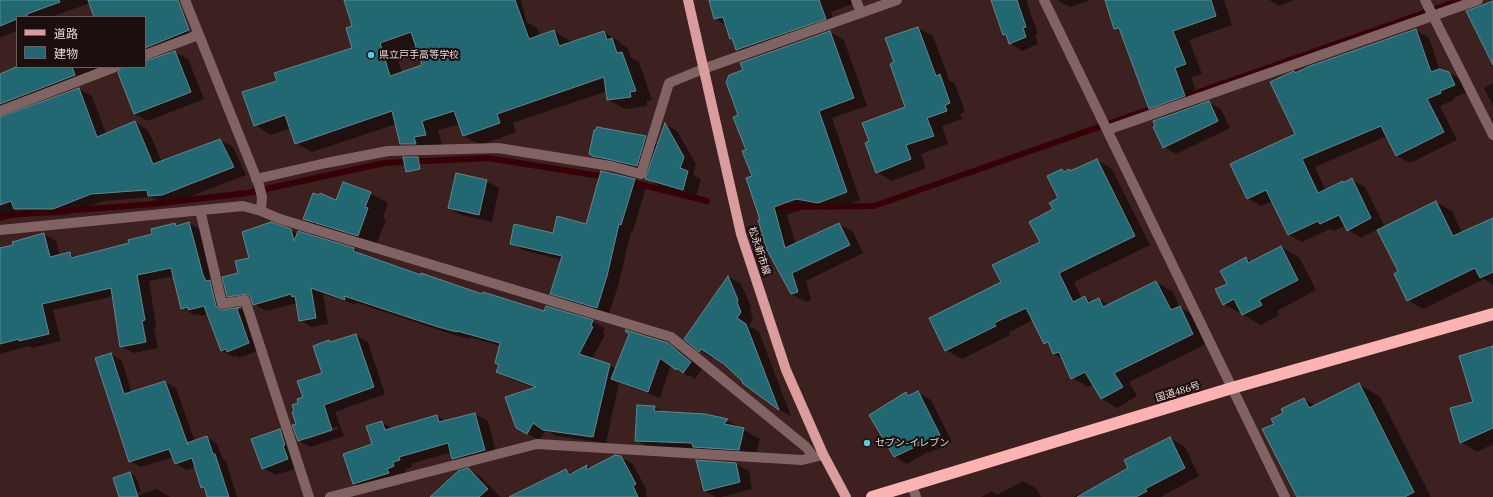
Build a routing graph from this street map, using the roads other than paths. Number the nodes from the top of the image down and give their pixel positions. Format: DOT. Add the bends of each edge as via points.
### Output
graph roads {
  1 [pos="185,0"];
  2 [pos="688,0"];
  3 [pos="856,0"];
  4 [pos="897,0"];
  5 [pos="1044,0"];
  6 [pos="1424,0"];
  7 [pos="1478,0"];
  8 [pos="861,13"];
  9 [pos="1433,16"];
  10 [pos="198,35"];
  11 [pos="146,55"];
  12 [pos="112,68"];
  13 [pos="703,69"];
  14 [pos="0,112"];
  15 [pos="1107,130"];
  16 [pos="1493,135"];
  17 [pos="258,182"];
  18 [pos="200,210"];
  19 [pos="261,211"];
  20 [pos="0,230"];
  21 [pos="1493,314"];
  22 [pos="1232,388"];
  23 [pos="819,456"];
  24 [pos="912,485"];
  25 [pos="309,497"];
  26 [pos="330,497"];
  27 [pos="846,497"];
  28 [pos="872,497"];
  29 [pos="916,497"];
  30 [pos="1285,497"];
  1 -- 10 [label="street"];
  2 -- 13 [label="main road, 松永新市線"];
  3 -- 8 [label="street"];
  4 -- 8 [label="street"];
  5 -- 15 [label="street"];
  6 -- 9 [label="street"];
  7 -- 9 [label="street"];
  8 -- 13 [label="street"];
  9 -- 15 [label="street"];
  9 -- 16 [label="street"];
  10 -- 11 [label="street"];
  10 -- 17 [label="street"];
  12 -- 14 [label="street"];
  13 -- 17 [label="street" via="669,83 641,174 611,166 498,148 388,151 326,163"];
  13 -- 23 [label="main road, 松永新市線" via="741,234 786,370"];
  15 -- 22 [label="street"];
  17 -- 19 [label="street" via="262,197"];
  18 -- 19 [label="street" via="243,206"];
  18 -- 20 [label="street"];
  18 -- 25 [label="street" via="222,304 244,300"];
  19 -- 23 [label="street" via="671,337"];
  21 -- 22 [label="highway, 国道486号"];
  22 -- 24 [label="highway, 国道486号"];
  22 -- 30 [label="street"];
  23 -- 26 [label="street" via="802,460 537,444"];
  23 -- 27 [label="main road, 松永新市線"];
  24 -- 28 [label="highway, 国道486号"];
  24 -- 29 [label="street"];
}
